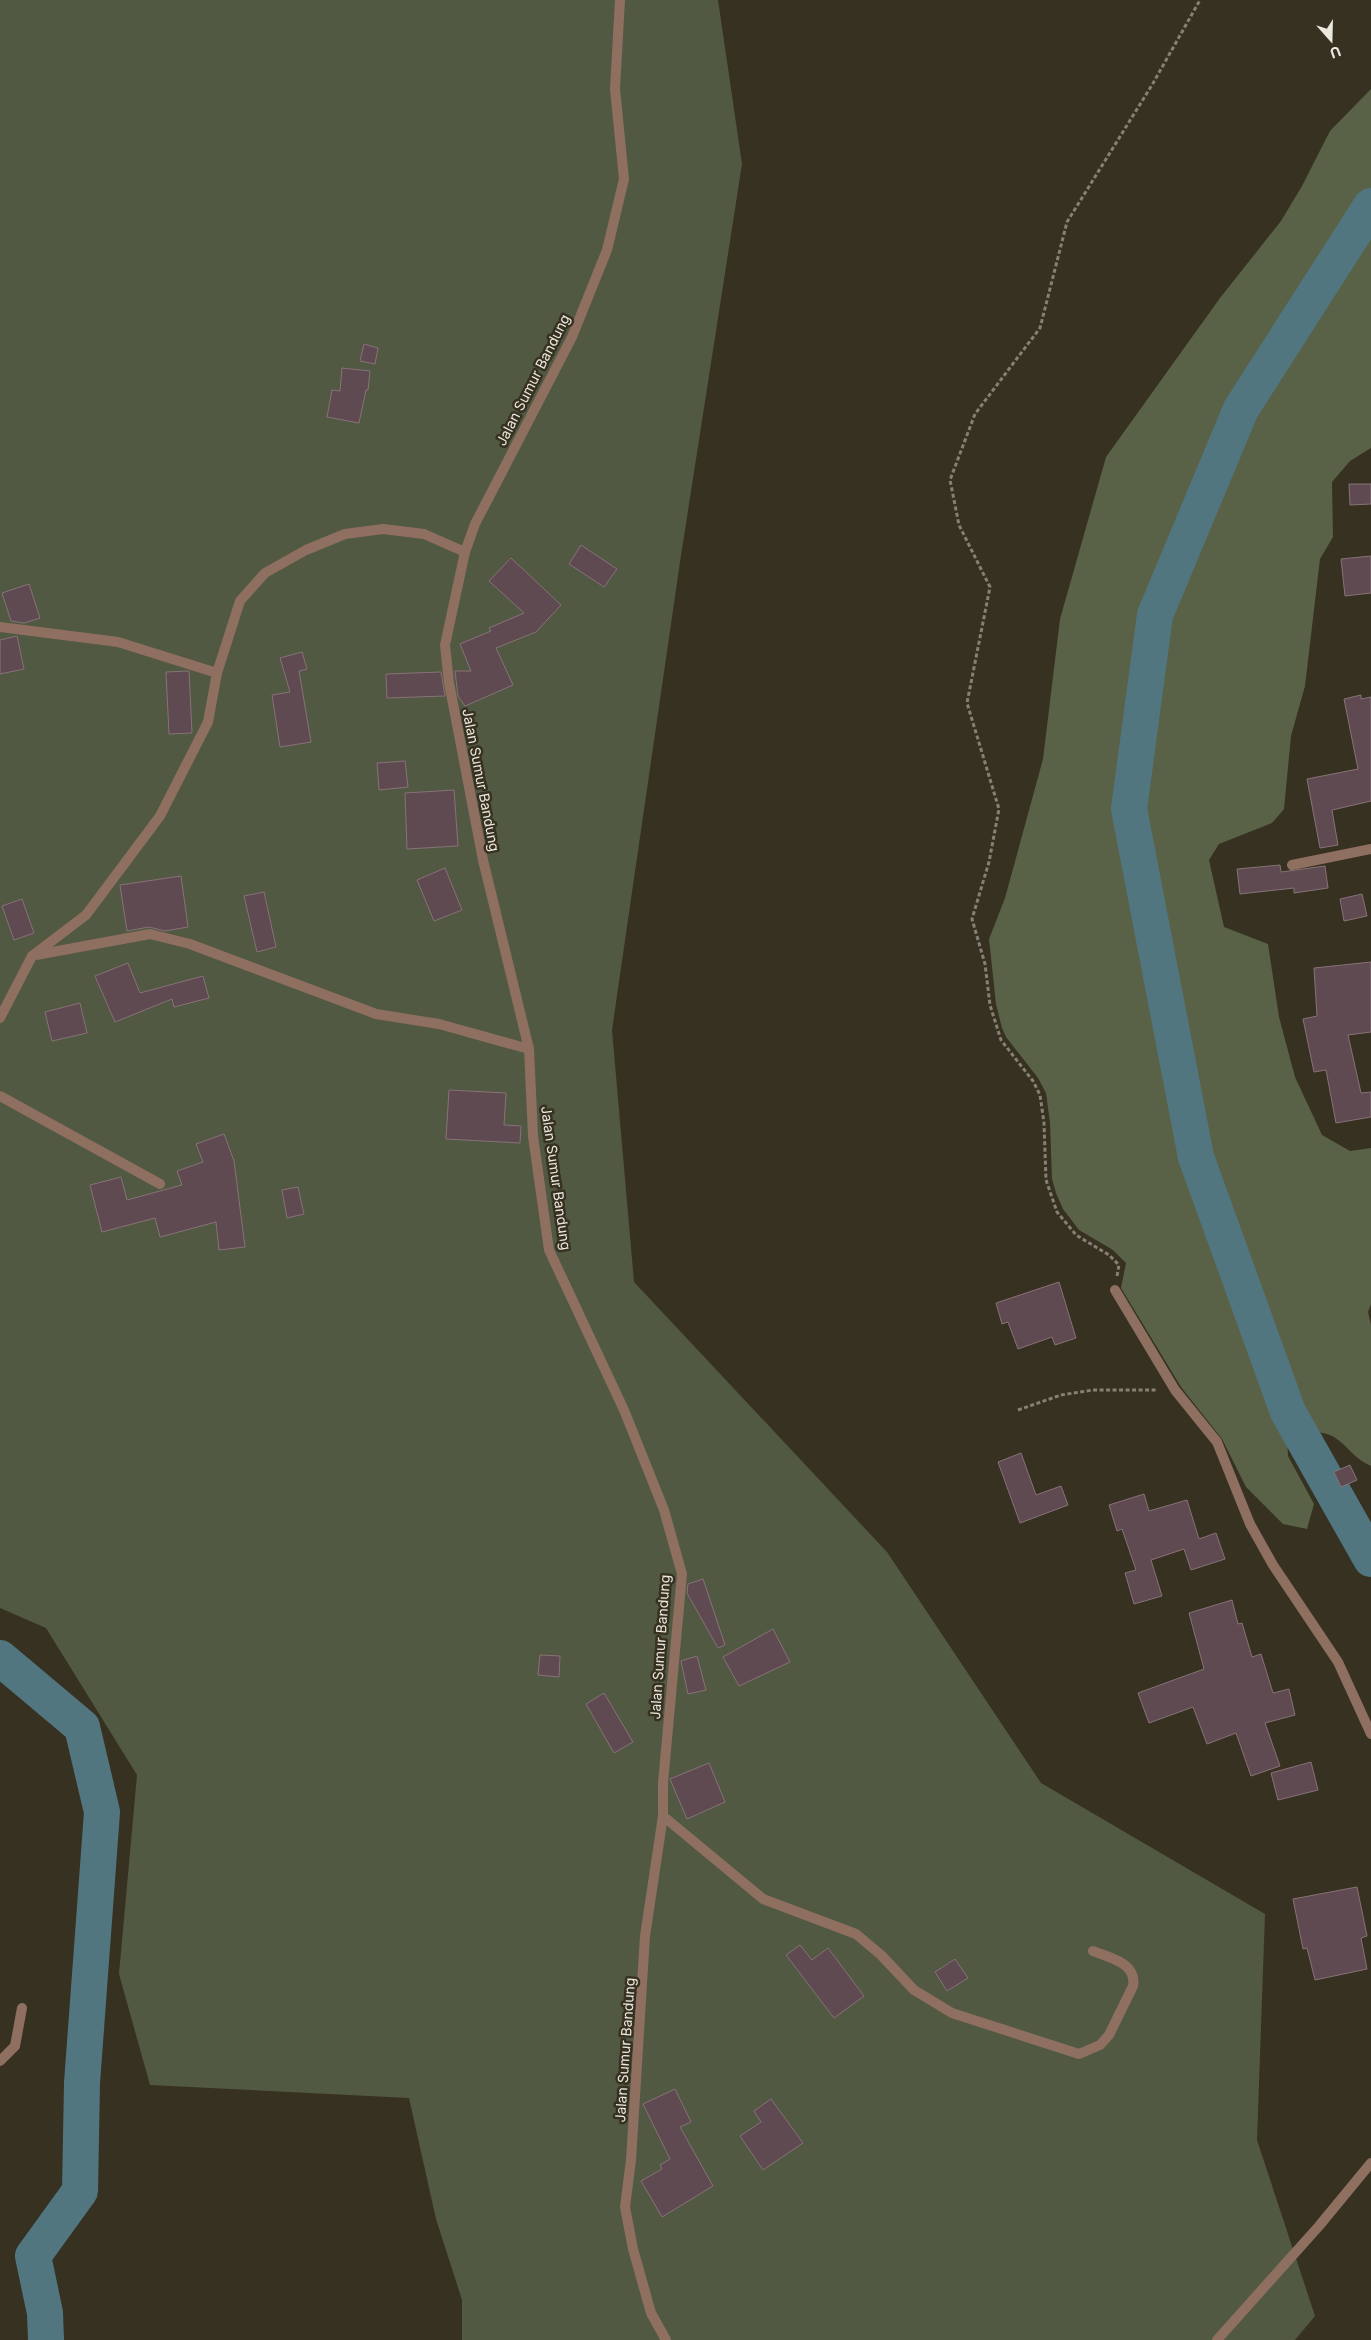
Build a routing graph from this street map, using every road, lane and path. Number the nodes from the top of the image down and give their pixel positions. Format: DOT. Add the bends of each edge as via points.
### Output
graph roads {
  1 [pos="620,0"];
  2 [pos="1200,0"];
  3 [pos="465,552"];
  4 [pos="0,626"];
  5 [pos="217,673"];
  6 [pos="1371,849"];
  7 [pos="1292,865"];
  8 [pos="32,956"];
  9 [pos="0,1018"];
  10 [pos="529,1049"];
  11 [pos="0,1096"];
  12 [pos="160,1184"];
  13 [pos="1115,1290"];
  14 [pos="1176,1390"];
  15 [pos="1018,1410"];
  16 [pos="1371,1734"];
  17 [pos="663,1816"];
  18 [pos="1093,1951"];
  19 [pos="22,2008"];
  20 [pos="0,2061"];
  21 [pos="1371,2163"];
  22 [pos="666,2340"];
  23 [pos="1217,2340"];
  1 -- 3 [label="street, Jalan Sumur Bandung" via="615,89 624,179 607,250 572,337 475,524"];
  2 -- 13 [label="path" via="1152,85 1067,222 1040,328 975,414 950,480 959,525 990,588 967,702 999,809 989,862 972,919 985,964 996,1029 1040,1095 1050,1195 1057,1212 1076,1235 1119,1265"];
  3 -- 5 [label="street" via="424,534 383,529 345,534 306,550 265,573 240,601"];
  3 -- 10 [label="street, Jalan Sumur Bandung" via="445,645 449,683 483,860"];
  4 -- 5 [label="street" via="118,642"];
  5 -- 8 [label="street" via="208,722 160,816 86,915"];
  6 -- 7 [label="street"];
  8 -- 9 [label="street"];
  8 -- 10 [label="street" via="150,934 190,944 376,1014 439,1024"];
  10 -- 17 [label="street, Jalan Sumur Bandung" via="534,1136 549,1250 624,1410 664,1510 682,1574 663,1783"];
  11 -- 12 [label="street"];
  13 -- 14 [label="street"];
  14 -- 15 [label="path" via="1093,1390 1061,1395"];
  14 -- 16 [label="street" via="1217,1442 1250,1524 1272,1565 1338,1662"];
  17 -- 18 [label="street" via="763,1899 856,1934 914,1990 952,2013 1079,2054 1100,2045 1108,2035 1134,1979 1128,1966"];
  17 -- 22 [label="street, Jalan Sumur Bandung" via="645,1936 634,2120 625,2208 651,2313"];
  19 -- 20 [label="street" via="15,2046"];
  21 -- 23 [label="street"];
}
